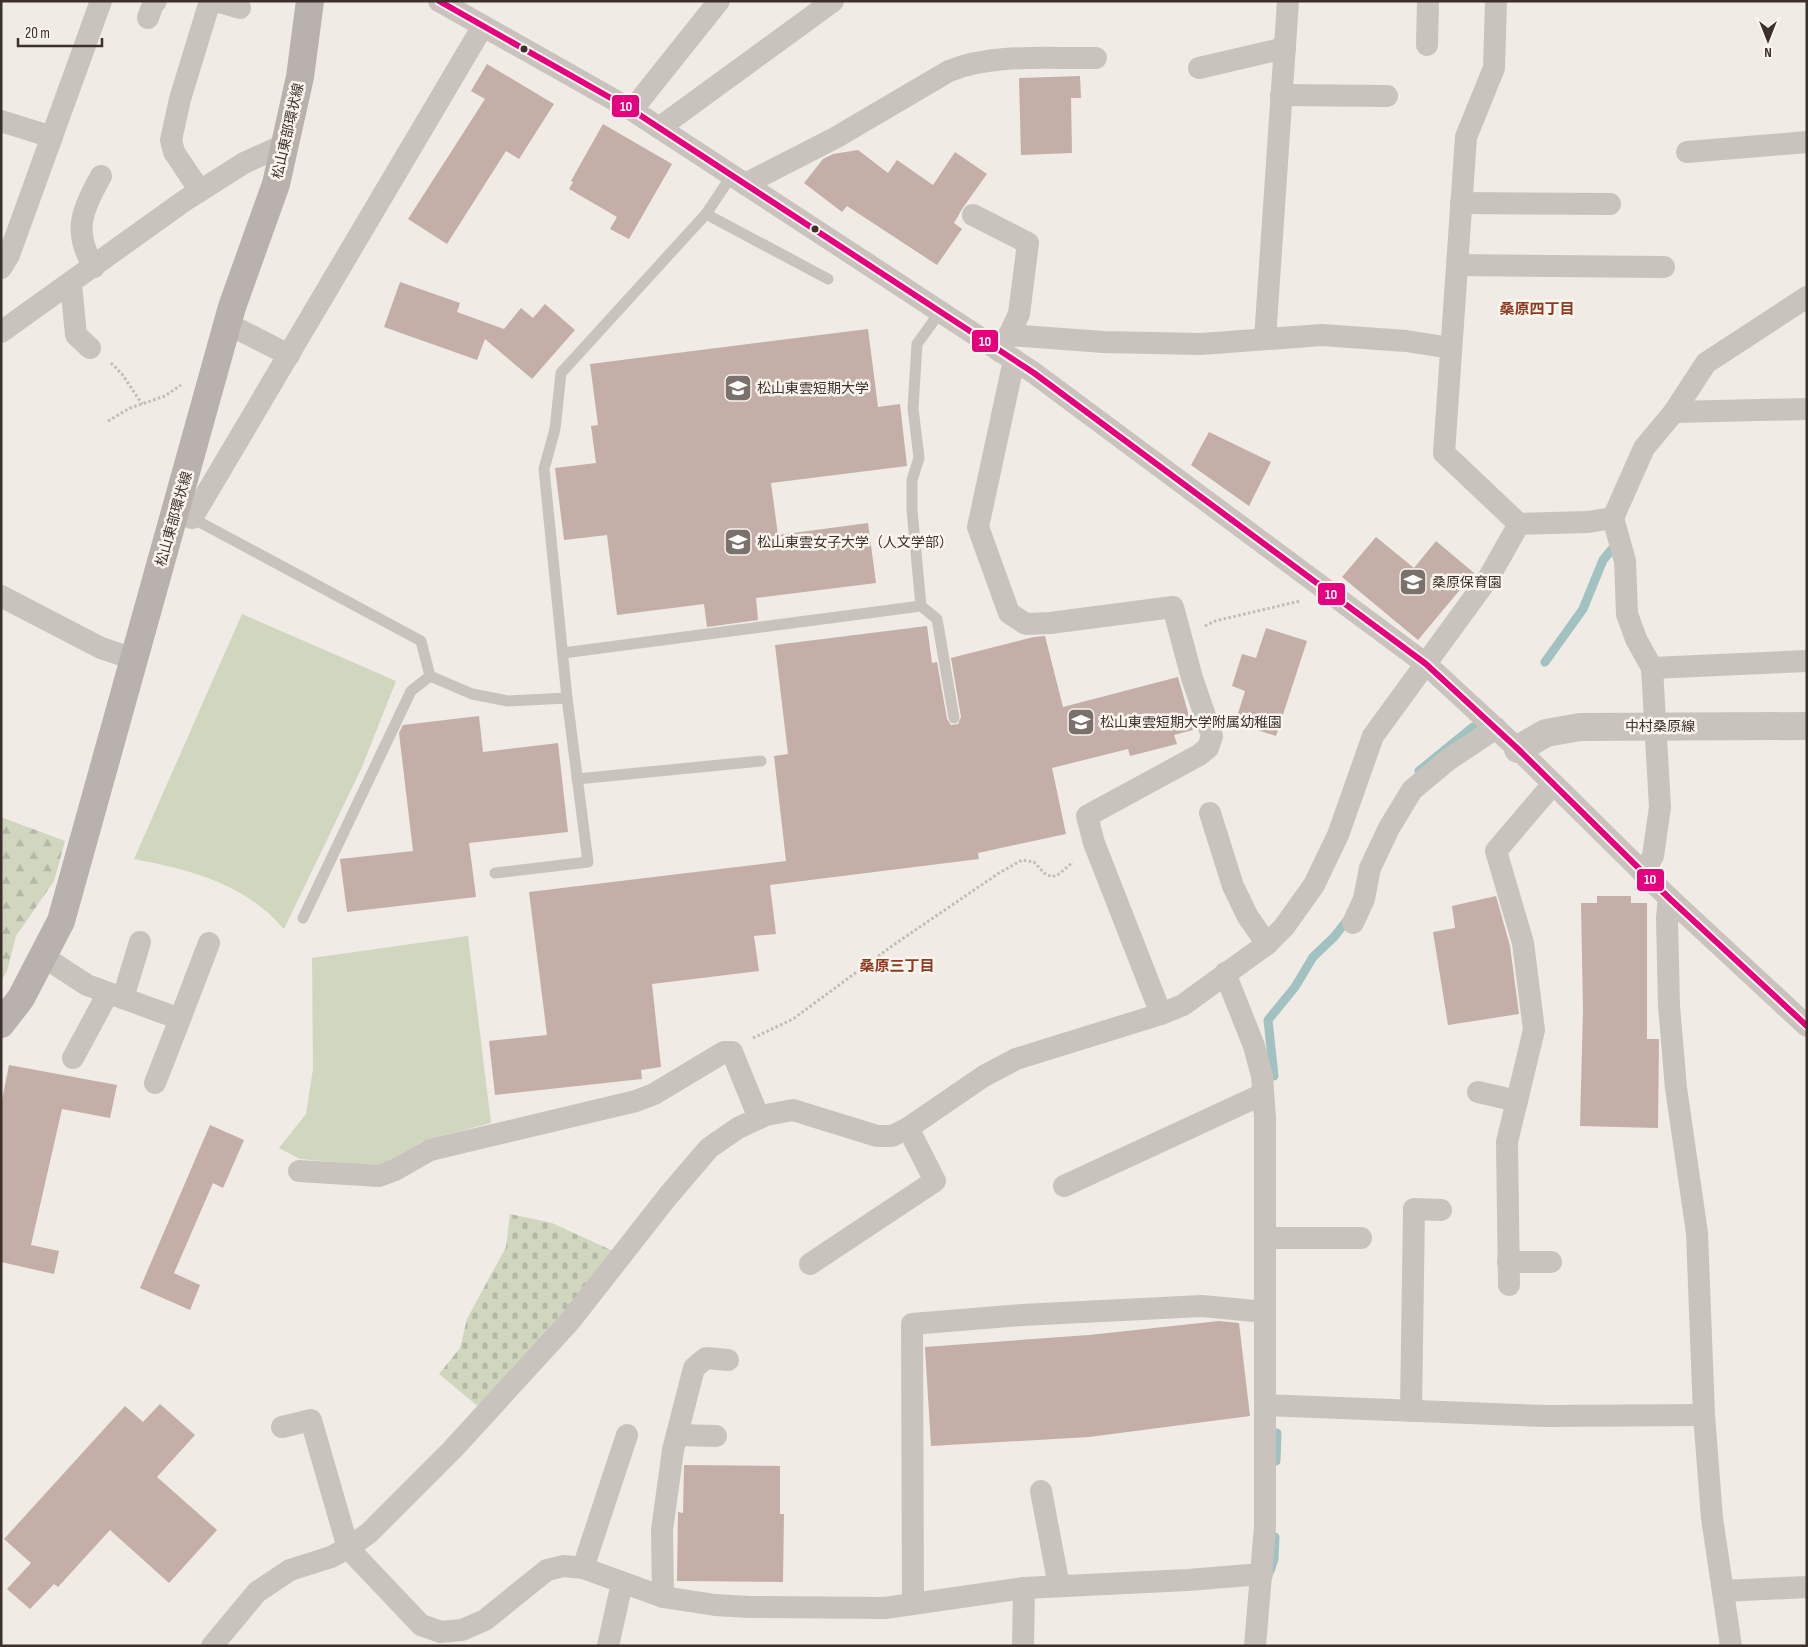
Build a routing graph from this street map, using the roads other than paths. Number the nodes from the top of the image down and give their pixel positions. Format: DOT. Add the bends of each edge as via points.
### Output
graph roads {
  1 [pos="101,1"];
  2 [pos="210,1"];
  3 [pos="216,1"];
  4 [pos="310,1"];
  5 [pos="438,1"];
  6 [pos="719,1"];
  7 [pos="834,1"];
  8 [pos="1288,1"];
  9 [pos="1428,1"];
  10 [pos="1496,1"];
  11 [pos="240,8"];
  12 [pos="484,26"];
  13 [pos="1428,45"];
  14 [pos="1285,48"];
  15 [pos="1096,58"];
  16 [pos="1199,68"];
  17 [pos="1281,95"];
  18 [pos="1387,96"];
  19 [pos="632,110"];
  20 [pos="1,121"];
  21 [pos="659,128"];
  22 [pos="52,137"];
  23 [pos="1807,142"];
  24 [pos="286,144"];
  25 [pos="1687,152"];
  26 [pos="101,176"];
  27 [pos="738,180"];
  28 [pos="200,191"];
  29 [pos="1461,203"];
  30 [pos="1610,204"];
  31 [pos="706,214"];
  32 [pos="973,215"];
  33 [pos="1457,265"];
  34 [pos="94,267"];
  35 [pos="1664,267"];
  36 [pos="1,268"];
  37 [pos="828,279"];
  38 [pos="71,284"];
  39 [pos="1807,297"];
  40 [pos="940,312"];
  41 [pos="228,324"];
  42 [pos="1,332"];
  43 [pos="1265,339"];
  44 [pos="90,348"];
  45 [pos="1451,348"];
  46 [pos="1007,349"];
  47 [pos="289,355"];
  48 [pos="1807,409"];
  49 [pos="1674,412"];
  50 [pos="185,513"];
  51 [pos="1613,518"];
  52 [pos="1519,524"];
  53 [pos="1,596"];
  54 [pos="921,606"];
  55 [pos="563,652"];
  56 [pos="134,659"];
  57 [pos="1807,661"];
  58 [pos="1426,664"];
  59 [pos="1652,668"];
  60 [pos="430,676"];
  61 [pos="567,698"];
  62 [pos="954,718"];
  63 [pos="1655,726"];
  64 [pos="1807,726"];
  65 [pos="1496,728"];
  66 [pos="1518,749"];
  67 [pos="761,761"];
  68 [pos="577,779"];
  69 [pos="1553,784"];
  70 [pos="1210,813"];
  71 [pos="495,873"];
  72 [pos="1644,873"];
  73 [pos="1669,898"];
  74 [pos="303,918"];
  75 [pos="1353,923"];
  76 [pos="140,942"];
  77 [pos="209,943"];
  78 [pos="1267,944"];
  79 [pos="44,957"];
  80 [pos="1225,973"];
  81 [pos="115,995"];
  82 [pos="1162,1014"];
  83 [pos="180,1019"];
  84 [pos="1,1024"];
  85 [pos="1807,1026"];
  86 [pos="73,1058"];
  87 [pos="155,1083"];
  88 [pos="1478,1092"];
  89 [pos="1263,1094"];
  90 [pos="1517,1101"];
  91 [pos="759,1118"];
  92 [pos="908,1128"];
  93 [pos="299,1171"];
  94 [pos="1064,1186"];
  95 [pos="1441,1210"];
  96 [pos="1265,1238"];
  97 [pos="1361,1238"];
  98 [pos="1508,1262"];
  99 [pos="1552,1262"];
  100 [pos="810,1264"];
  101 [pos="1509,1285"];
  102 [pos="1265,1312"];
  103 [pos="728,1360"];
  104 [pos="1265,1404"];
  105 [pos="1410,1410"];
  106 [pos="1704,1415"];
  107 [pos="282,1427"];
  108 [pos="627,1434"];
  109 [pos="677,1434"];
  110 [pos="716,1436"];
  111 [pos="1041,1491"];
  112 [pos="348,1548"];
  113 [pos="583,1568"];
  114 [pos="1262,1574"];
  115 [pos="622,1583"];
  116 [pos="1059,1586"];
  117 [pos="1807,1587"];
  118 [pos="1024,1588"];
  119 [pos="1723,1591"];
  120 [pos="663,1597"];
  121 [pos="913,1603"];
  122 [pos="440,1639"];
  123 [pos="212,1646"];
  124 [pos="608,1646"];
  125 [pos="1023,1646"];
  126 [pos="1255,1646"];
  127 [pos="1731,1646"];
  1 -- 22 [label="street"];
  2 -- 28 [label="street" via="171,140 174,152"];
  3 -- 11 [label="street"];
  4 -- 24 [label="main road, 松山東部環状線" via="300,77"];
  5 -- 12 [label="street"];
  6 -- 19 [label="street"];
  7 -- 21 [label="street"];
  8 -- 14 [label="street"];
  9 -- 13 [label="street"];
  10 -- 29 [label="street" via="1494,68 1466,137"];
  12 -- 19 [label="street"];
  12 -- 47 [label="street"];
  14 -- 16 [label="street"];
  14 -- 17 [label="street"];
  15 -- 27 [label="street" via="967,64 949,71 835,138"];
  17 -- 18 [label="street"];
  17 -- 43 [label="street"];
  19 -- 21 [label="street"];
  20 -- 22 [label="street"];
  21 -- 27 [label="street"];
  22 -- 36 [label="street" via="9,255"];
  23 -- 25 [label="street"];
  24 -- 28 [label="street" via="244,162"];
  24 -- 41 [label="main road, 松山東部環状線" via="276,184"];
  26 -- 34 [label="street" via="83,208 83,249"];
  27 -- 31 [label="lane"];
  27 -- 40 [label="street"];
  28 -- 34 [label="street"];
  29 -- 30 [label="street"];
  29 -- 33 [label="street"];
  31 -- 37 [label="lane"];
  31 -- 55 [label="lane" via="561,373 555,429 544,469"];
  32 -- 46 [label="street" via="1028,243 1019,314"];
  33 -- 35 [label="street"];
  33 -- 45 [label="street"];
  34 -- 38 [label="street"];
  38 -- 42 [label="street"];
  38 -- 44 [label="street" via="76,335"];
  39 -- 49 [label="street" via="1706,363"];
  40 -- 46 [label="street"];
  40 -- 54 [label="lane" via="917,344 913,408 919,458 912,480 912,510"];
  41 -- 47 [label="street"];
  41 -- 50 [label="main road, 松山東部環状線" via="212,381"];
  43 -- 45 [label="street" via="1322,335"];
  43 -- 46 [label="street" via="1201,344 1102,342"];
  45 -- 52 [label="street" via="1444,453"];
  46 -- 58 [label="street"];
  46 -- 82 [label="street" via="978,527 1009,613 1026,624 1050,624 1173,607 1192,678 1210,724 1212,736 1208,748 1087,816 1094,843"];
  47 -- 50 [label="street"];
  48 -- 49 [label="street"];
  49 -- 51 [label="street" via="1644,448"];
  50 -- 56 [label="main road, 松山東部環状線"];
  50 -- 60 [label="lane" via="422,641"];
  51 -- 52 [label="street"];
  51 -- 59 [label="street" via="1625,561 1627,614"];
  52 -- 58 [label="street" via="1490,577"];
  53 -- 56 [label="street" via="101,648"];
  54 -- 55 [label="lane"];
  54 -- 62 [label="lane" via="937,619"];
  55 -- 61 [label="lane"];
  56 -- 79 [label="main road, 松山東部環状線" via="61,921"];
  57 -- 59 [label="street"];
  58 -- 65 [label="street"];
  58 -- 78 [label="street" via="1373,736 1338,835 1314,885 1284,928"];
  59 -- 63 [label="street"];
  60 -- 61 [label="lane" via="472,694 508,701"];
  60 -- 74 [label="lane" via="411,691"];
  61 -- 68 [label="lane"];
  63 -- 64 [label="street, 中村桑原線"];
  63 -- 66 [label="street, 中村桑原線" via="1580,727 1546,733"];
  63 -- 72 [label="street" via="1660,807 1653,856"];
  65 -- 66 [label="street"];
  65 -- 75 [label="street" via="1448,760 1412,790 1370,868 1364,899"];
  66 -- 69 [label="street"];
  67 -- 68 [label="lane"];
  68 -- 71 [label="lane" via="588,862"];
  69 -- 72 [label="street"];
  69 -- 90 [label="street" via="1496,851 1523,943 1534,1030"];
  70 -- 78 [label="street" via="1233,886 1248,917"];
  72 -- 73 [label="street"];
  73 -- 85 [label="street"];
  73 -- 106 [label="street" via="1669,1006 1676,1088 1697,1233"];
  76 -- 81 [label="street"];
  77 -- 83 [label="street"];
  78 -- 80 [label="street"];
  79 -- 81 [label="street" via="87,985"];
  79 -- 84 [label="main road, 松山東部環状線" via="21,998"];
  80 -- 82 [label="street" via="1183,1004"];
  80 -- 89 [label="street" via="1254,1046"];
  81 -- 83 [label="street"];
  81 -- 86 [label="street"];
  82 -- 92 [label="street" via="1016,1059 984,1076"];
  83 -- 87 [label="street"];
  88 -- 90 [label="street"];
  89 -- 94 [label="street"];
  89 -- 96 [label="street"];
  90 -- 98 [label="street" via="1507,1142"];
  91 -- 92 [label="street" via="793,1110 876,1136 892,1136"];
  91 -- 93 [label="street" via="732,1052 724,1052 654,1094 636,1101 430,1150 379,1176"];
  91 -- 112 [label="street" via="709,1148 570,1321 452,1450 369,1533"];
  92 -- 100 [label="street" via="935,1181"];
  95 -- 105 [label="street" via="1414,1209"];
  96 -- 97 [label="street"];
  96 -- 102 [label="street"];
  98 -- 99 [label="street"];
  98 -- 101 [label="street"];
  102 -- 104 [label="street"];
  102 -- 121 [label="street" via="1202,1306 912,1324"];
  103 -- 109 [label="street" via="706,1358 694,1368"];
  104 -- 105 [label="street"];
  104 -- 114 [label="street"];
  105 -- 106 [label="street" via="1545,1416"];
  106 -- 119 [label="street" via="1712,1518"];
  107 -- 112 [label="street" via="311,1420"];
  108 -- 113 [label="street"];
  109 -- 110 [label="street"];
  109 -- 120 [label="street" via="662,1530"];
  111 -- 116 [label="street"];
  112 -- 122 [label="street" via="422,1625"];
  112 -- 123 [label="street" via="290,1570 257,1592"];
  113 -- 115 [label="street"];
  113 -- 122 [label="street" via="564,1566 547,1570 485,1620"];
  114 -- 116 [label="street"];
  114 -- 126 [label="street"];
  115 -- 120 [label="street"];
  115 -- 124 [label="street"];
  116 -- 118 [label="street"];
  117 -- 119 [label="street"];
  118 -- 121 [label="street"];
  118 -- 125 [label="street"];
  119 -- 127 [label="street"];
  120 -- 121 [label="street" via="749,1607 885,1608"];
}
